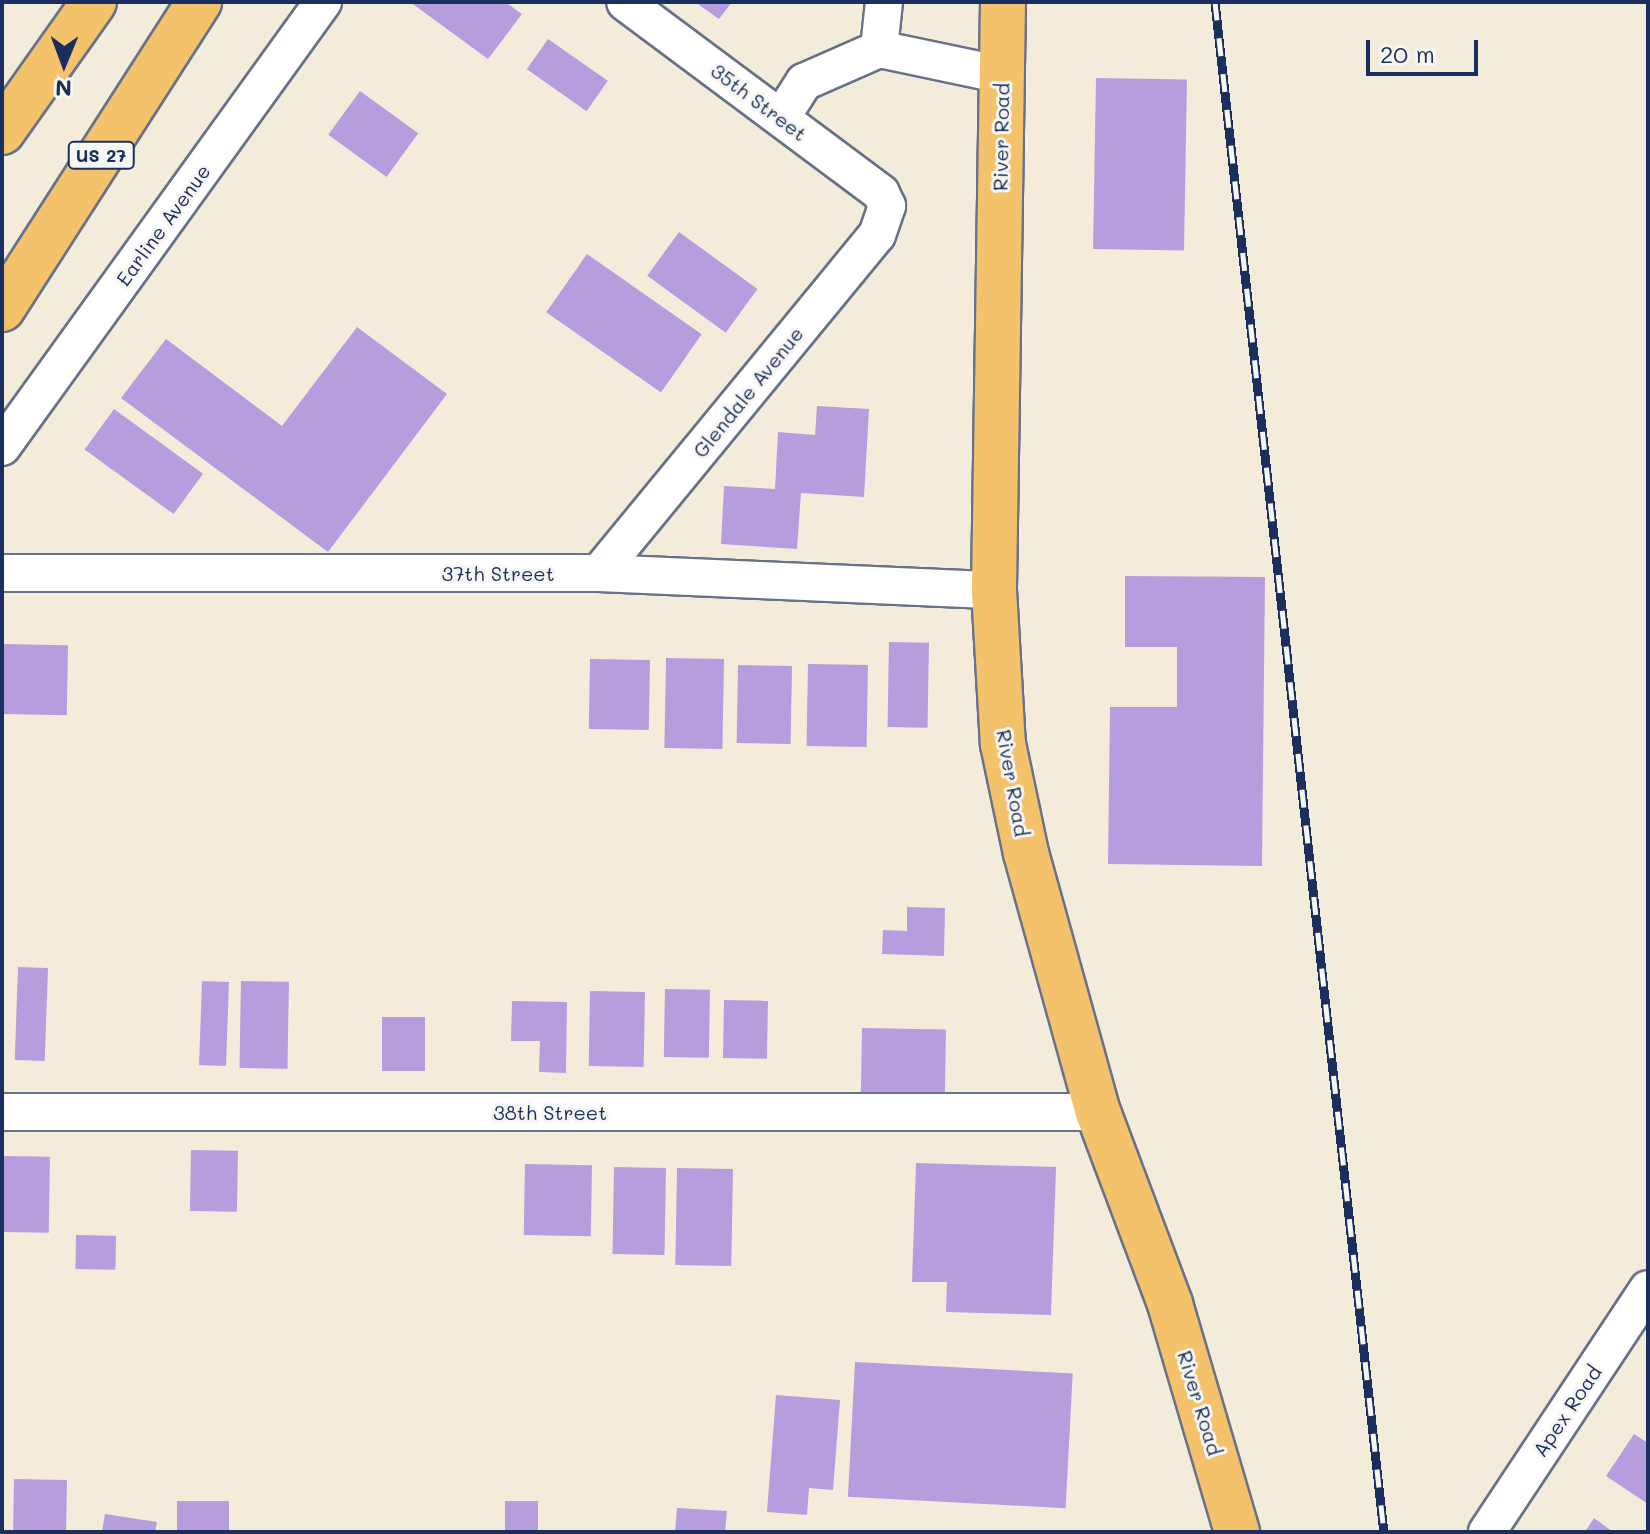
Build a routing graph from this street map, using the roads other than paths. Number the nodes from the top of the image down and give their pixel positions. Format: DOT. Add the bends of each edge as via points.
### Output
graph roads {
  1 [pos="199,2"];
  2 [pos="323,2"];
  3 [pos="625,2"];
  4 [pos="884,2"];
  5 [pos="1003,2"];
  6 [pos="91,3"];
  7 [pos="879,49"];
  8 [pos="1002,75"];
  9 [pos="781,118"];
  10 [pos="2,132"];
  11 [pos="887,206"];
  12 [pos="2,309"];
  13 [pos="2,447"];
  14 [pos="2,573"];
  15 [pos="599,573"];
  16 [pos="994,590"];
  17 [pos="2,1112"];
  18 [pos="1098,1112"];
  19 [pos="1648,1289"];
  20 [pos="1237,1532"];
  21 [pos="1487,1532"];
  1 -- 12 [label="main road, US 27"];
  2 -- 13 [label="street, Earline Avenue"];
  3 -- 9 [label="street, 35th Street"];
  4 -- 7 [label="street"];
  5 -- 8 [label="main road, River Road"];
  6 -- 10 [label="main road"];
  7 -- 8 [label="street"];
  7 -- 9 [label="street" via="804,82"];
  8 -- 16 [label="main road, River Road"];
  9 -- 11 [label="street, 35th Street" via="881,193"];
  11 -- 15 [label="street, Glendale Avenue" via="877,235"];
  14 -- 15 [label="street, 37th Street"];
  15 -- 16 [label="street, 37th Street"];
  16 -- 18 [label="main road, River Road" via="1003,744 1026,853"];
  17 -- 18 [label="street, 38th Street"];
  18 -- 20 [label="main road, River Road" via="1170,1304"];
  19 -- 21 [label="street, Apex Road"];
}
